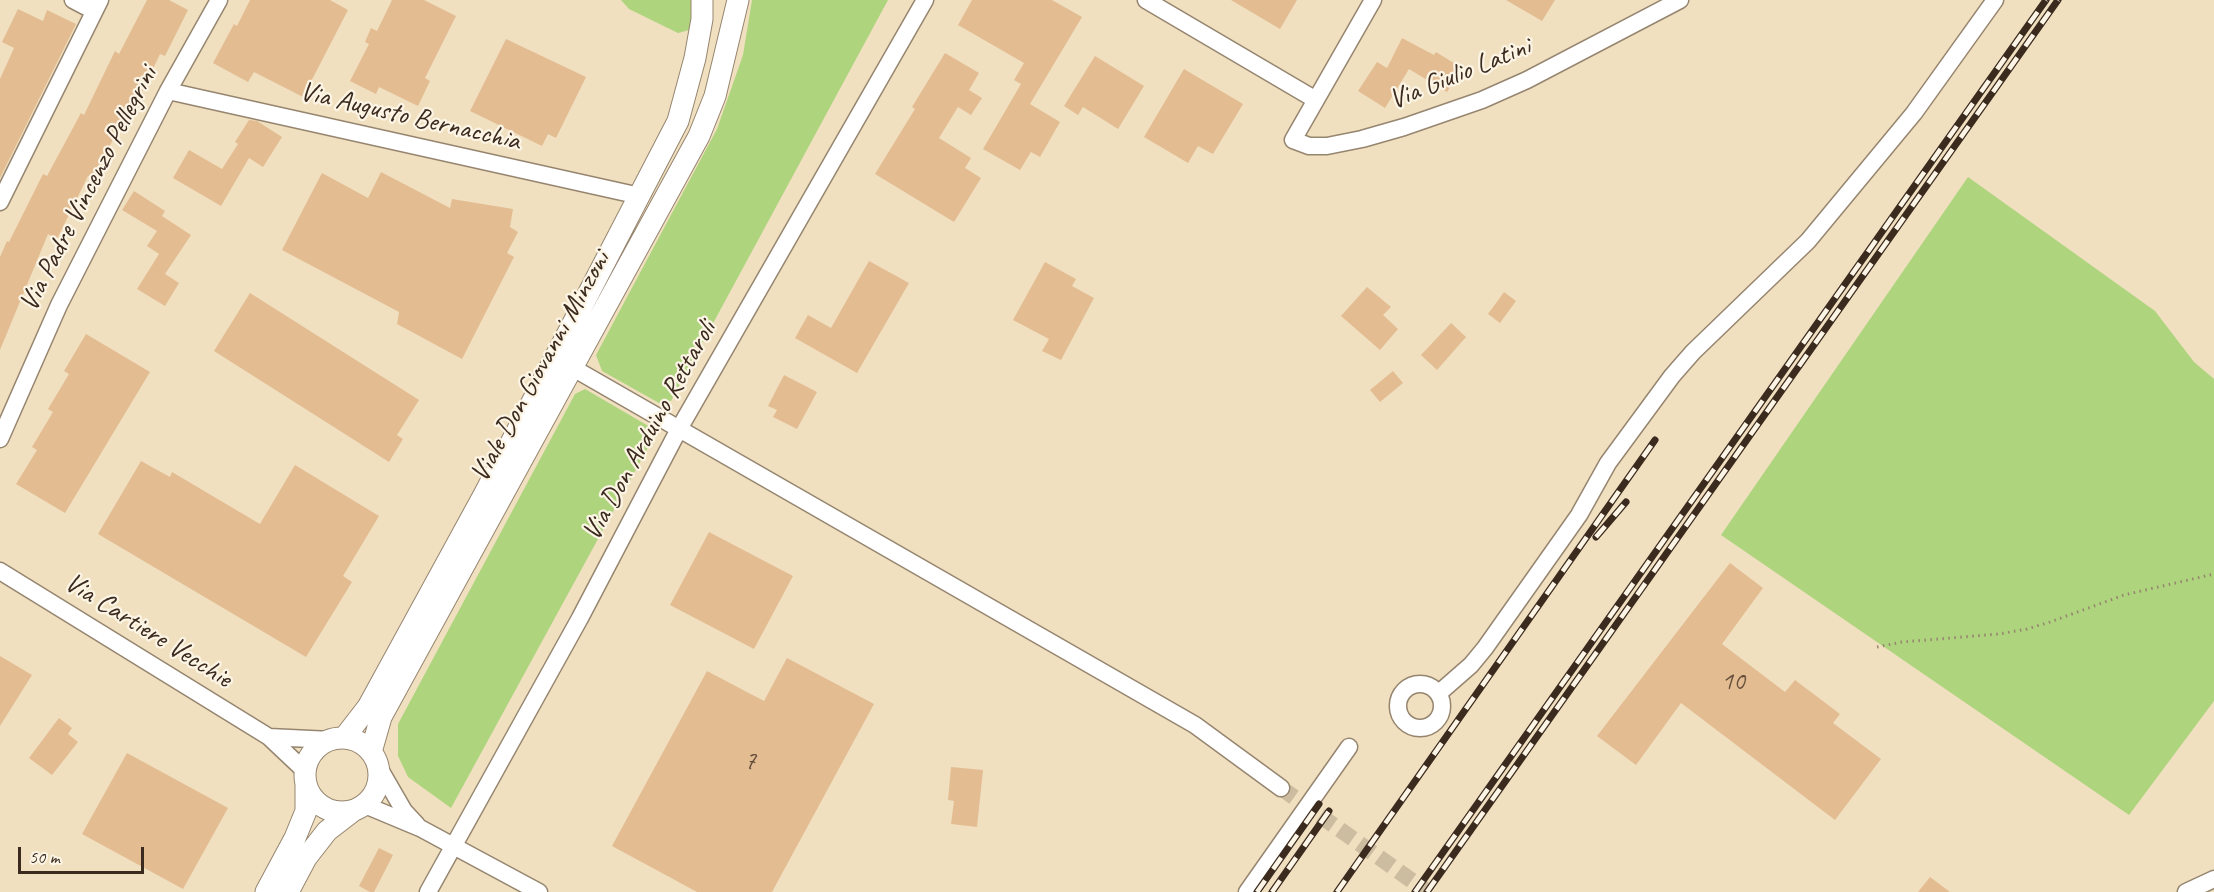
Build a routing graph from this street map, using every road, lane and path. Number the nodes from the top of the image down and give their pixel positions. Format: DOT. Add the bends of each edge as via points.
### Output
graph roads {
  1 [pos="74,0"];
  2 [pos="219,0"];
  3 [pos="702,0"];
  4 [pos="738,0"];
  5 [pos="925,0"];
  6 [pos="1146,0"];
  7 [pos="1373,0"];
  8 [pos="1680,0"];
  9 [pos="1995,0"];
  10 [pos="97,5"];
  11 [pos="168,91"];
  12 [pos="1316,100"];
  13 [pos="640,196"];
  14 [pos="0,202"];
  15 [pos="573,368"];
  16 [pos="679,429"];
  17 [pos="0,438"];
  18 [pos="0,571"];
  19 [pos="2214,574"];
  20 [pos="1877,647"];
  21 [pos="1439,693"];
  22 [pos="268,737"];
  23 [pos="337,739"];
  24 [pos="1349,747"];
  25 [pos="375,759"];
  26 [pos="305,778"];
  27 [pos="1281,788"];
  28 [pos="359,808"];
  29 [pos="420,828"];
  30 [pos="454,845"];
  31 [pos="2214,879"];
  32 [pos="266,892"];
  33 [pos="288,892"];
  34 [pos="428,892"];
  35 [pos="539,892"];
  36 [pos="1247,892"];
  37 [pos="2186,892"];
  1 -- 10 [label="street"];
  2 -- 11 [label="street, Via Padre Vincenzo Pellegrini"];
  3 -- 13 [label="main road, Viale Don Giovanni Minzoni" via="696,58 678,121"];
  4 -- 15 [label="main road, Viale Don Giovanni Minzoni" via="715,96 699,136"];
  5 -- 16 [label="street, Via Don Arduino Rettaroli"];
  6 -- 12 [label="street"];
  7 -- 12 [label="street"];
  8 -- 12 [label="street, Via Giulio Latini" via="1482,100 1362,139 1327,146 1309,146 1293,140"];
  9 -- 21 [label="street" via="1914,113 1808,241 1672,376 1608,463 1579,515 1485,648"];
  10 -- 14 [label="street"];
  11 -- 13 [label="street, Via Augusto Bernacchia"];
  11 -- 17 [label="street, Via Padre Vincenzo Pellegrini" via="59,305"];
  13 -- 23 [label="main road, Viale Don Giovanni Minzoni" via="368,707"];
  15 -- 16 [label="street"];
  15 -- 25 [label="main road, Viale Don Giovanni Minzoni" via="381,717"];
  16 -- 27 [label="street" via="1195,725"];
  16 -- 30 [label="street, Via Don Arduino Rettaroli"];
  18 -- 22 [label="street, Via Cartiere Vecchie"];
  19 -- 20 [label="path" via="2124,595 2027,629"];
  22 -- 23 [label="street, Via Cartiere Vecchie"];
  22 -- 26 [label="street, Via Cartiere Vecchie"];
  23 -- 25 [label="main road" via="364,745"];
  23 -- 26 [label="main road, Viale Don Giovanni Minzoni" via="321,744 313,752 307,761"];
  24 -- 36 [label="street"];
  25 -- 28 [label="main road, Viale Don Giovanni Minzoni" via="377,787"];
  25 -- 29 [label="street" via="404,811"];
  26 -- 28 [label="main road" via="311,796 329,810"];
  26 -- 32 [label="main road, Viale Don Giovanni Minzoni" via="306,811"];
  28 -- 29 [label="street"];
  28 -- 33 [label="main road, Viale Don Giovanni Minzoni" via="327,831 306,858"];
  29 -- 30 [label="street"];
  30 -- 34 [label="street, Via Don Arduino Rettaroli"];
  30 -- 35 [label="street"];
  31 -- 37 [label="street"];
}
